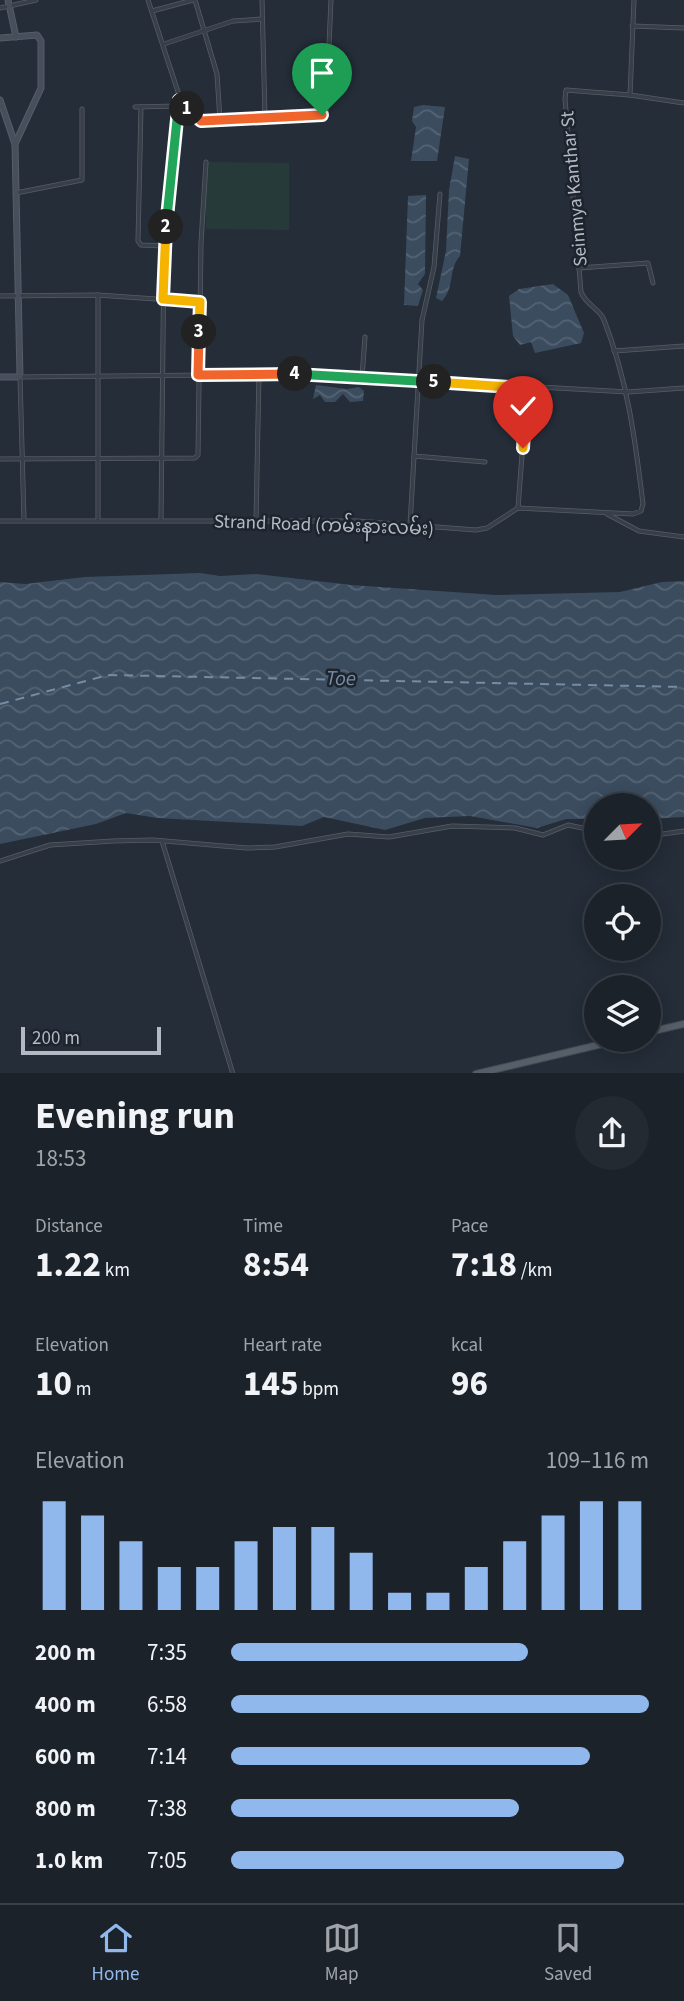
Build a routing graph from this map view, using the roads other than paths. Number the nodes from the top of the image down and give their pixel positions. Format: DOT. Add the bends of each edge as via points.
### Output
graph roads {
  1 [pos="36,0"];
  2 [pos="148,0"];
  3 [pos="194,0"];
  4 [pos="262,0"];
  5 [pos="331,0"];
  6 [pos="634,0"];
  7 [pos="9,3"];
  8 [pos="0,8"];
  9 [pos="152,12"];
  10 [pos="262,19"];
  11 [pos="632,26"];
  12 [pos="684,28"];
  13 [pos="205,29"];
  14 [pos="16,37"];
  15 [pos="0,38"];
  16 [pos="164,44"];
  17 [pos="630,95"];
  18 [pos="0,100"];
  19 [pos="179,100"];
  20 [pos="684,103"];
  21 [pos="178,106"];
  22 [pos="135,107"];
  23 [pos="141,107"];
  24 [pos="82,109"];
  25 [pos="265,117"];
  26 [pos="220,120"];
  27 [pos="15,144"];
  28 [pos="206,162"];
  29 [pos="16,193"];
  30 [pos="440,194"];
  31 [pos="164,246"];
  32 [pos="579,268"];
  33 [pos="653,283"];
  34 [pos="98,295"];
  35 [pos="0,296"];
  36 [pos="19,296"];
  37 [pos="163,299"];
  38 [pos="200,302"];
  39 [pos="365,337"];
  40 [pos="684,346"];
  41 [pos="614,351"];
  42 [pos="259,374"];
  43 [pos="160,375"];
  44 [pos="198,375"];
  45 [pos="20,376"];
  46 [pos="98,376"];
  47 [pos="0,377"];
  48 [pos="362,377"];
  49 [pos="417,381"];
  50 [pos="527,388"];
  51 [pos="684,388"];
  52 [pos="628,392"];
  53 [pos="414,456"];
  54 [pos="0,459"];
  55 [pos="22,459"];
  56 [pos="98,459"];
  57 [pos="160,459"];
  58 [pos="485,462"];
  59 [pos="518,508"];
  60 [pos="604,512"];
  61 [pos="23,520"];
  62 [pos="97,520"];
  63 [pos="161,520"];
  64 [pos="0,521"];
  65 [pos="256,521"];
  66 [pos="410,525"];
  67 [pos="684,537"];
  68 [pos="584,828"];
  69 [pos="684,831"];
  70 [pos="662,834"];
  71 [pos="162,841"];
  72 [pos="0,861"];
  73 [pos="684,1024"];
  74 [pos="661,1029"];
  75 [pos="584,1048"];
  76 [pos="233,1073"];
  77 [pos="476,1073"];
  1 -- 7 [label="street"];
  2 -- 9 [label="street"];
  3 -- 9 [label="street"];
  3 -- 13 [label="street"];
  4 -- 10 [label="street"];
  5 -- 25 [label="street" via="327,112"];
  6 -- 11 [label="street"];
  7 -- 8 [label="street"];
  7 -- 14 [label="main road"];
  9 -- 16 [label="street"];
  10 -- 13 [label="street"];
  10 -- 25 [label="street"];
  11 -- 12 [label="street"];
  11 -- 17 [label="street"];
  13 -- 16 [label="street"];
  13 -- 26 [label="street" via="217,74"];
  14 -- 15 [label="main road"];
  14 -- 27 [label="main road" via="39,36 43,63 40,91"];
  16 -- 19 [label="street"];
  17 -- 20 [label="street"];
  17 -- 32 [label="street, Seinmya Kanthar St" via="566,90"];
  18 -- 27 [label="main road"];
  19 -- 21 [label="street"];
  19 -- 26 [label="street" via="196,119"];
  21 -- 23 [label="street"];
  21 -- 31 [label="street"];
  22 -- 23 [label="street"];
  23 -- 31 [label="street" via="138,241 140,245"];
  24 -- 29 [label="street" via="82,180"];
  25 -- 26 [label="street"];
  27 -- 29 [label="main road"];
  28 -- 38 [label="street"];
  29 -- 36 [label="main road"];
  30 -- 49 [label="street"];
  31 -- 37 [label="street"];
  32 -- 33 [label="street" via="648,263"];
  32 -- 41 [label="street, Seinmya Kanthar St" via="585,303 603,316"];
  34 -- 36 [label="street"];
  34 -- 37 [label="street"];
  34 -- 46 [label="street"];
  35 -- 36 [label="street"];
  36 -- 45 [label="main road"];
  37 -- 38 [label="street"];
  37 -- 43 [label="street"];
  38 -- 44 [label="street"];
  39 -- 48 [label="street"];
  40 -- 41 [label="street"];
  41 -- 52 [label="street, Seinmya Kanthar St"];
  42 -- 44 [label="street"];
  42 -- 48 [label="street"];
  42 -- 65 [label="street"];
  43 -- 44 [label="street"];
  43 -- 46 [label="street"];
  43 -- 57 [label="street"];
  44 -- 57 [label="street" via="198,455"];
  45 -- 46 [label="street"];
  45 -- 47 [label="main road"];
  45 -- 55 [label="street"];
  46 -- 56 [label="street"];
  48 -- 49 [label="street"];
  49 -- 50 [label="street"];
  49 -- 53 [label="street"];
  50 -- 52 [label="street"];
  50 -- 59 [label="street"];
  51 -- 52 [label="street"];
  52 -- 60 [label="street, Seinmya Kanthar St" via="643,504 641,511"];
  53 -- 58 [label="street"];
  53 -- 66 [label="street"];
  54 -- 55 [label="street"];
  55 -- 56 [label="street"];
  55 -- 61 [label="street"];
  56 -- 57 [label="street"];
  56 -- 62 [label="street"];
  57 -- 63 [label="street"];
  59 -- 60 [label="street"];
  59 -- 66 [label="street, Strand Road (ကမ်းနားလမ်း)" via="476,530"];
  60 -- 67 [label="street" via="639,531"];
  61 -- 62 [label="street, Strand Road (ကမ်းနားလမ်း)"];
  61 -- 64 [label="street, Strand Road (ကမ်းနားလမ်း)"];
  62 -- 63 [label="street, Strand Road (ကမ်းနားလမ်း)"];
  63 -- 65 [label="street, Strand Road (ကမ်းနားလမ်း)"];
  65 -- 66 [label="street, Strand Road (ကမ်းနားလမ်း)"];
  68 -- 71 [label="street" via="568,825 543,835 515,828 452,826 389,836 325,836 275,847"];
  69 -- 70 [label="street"];
  71 -- 72 [label="street" via="50,845"];
  71 -- 76 [label="street"];
  73 -- 74 [label="main road"];
  75 -- 77 [label="main road"];
}
